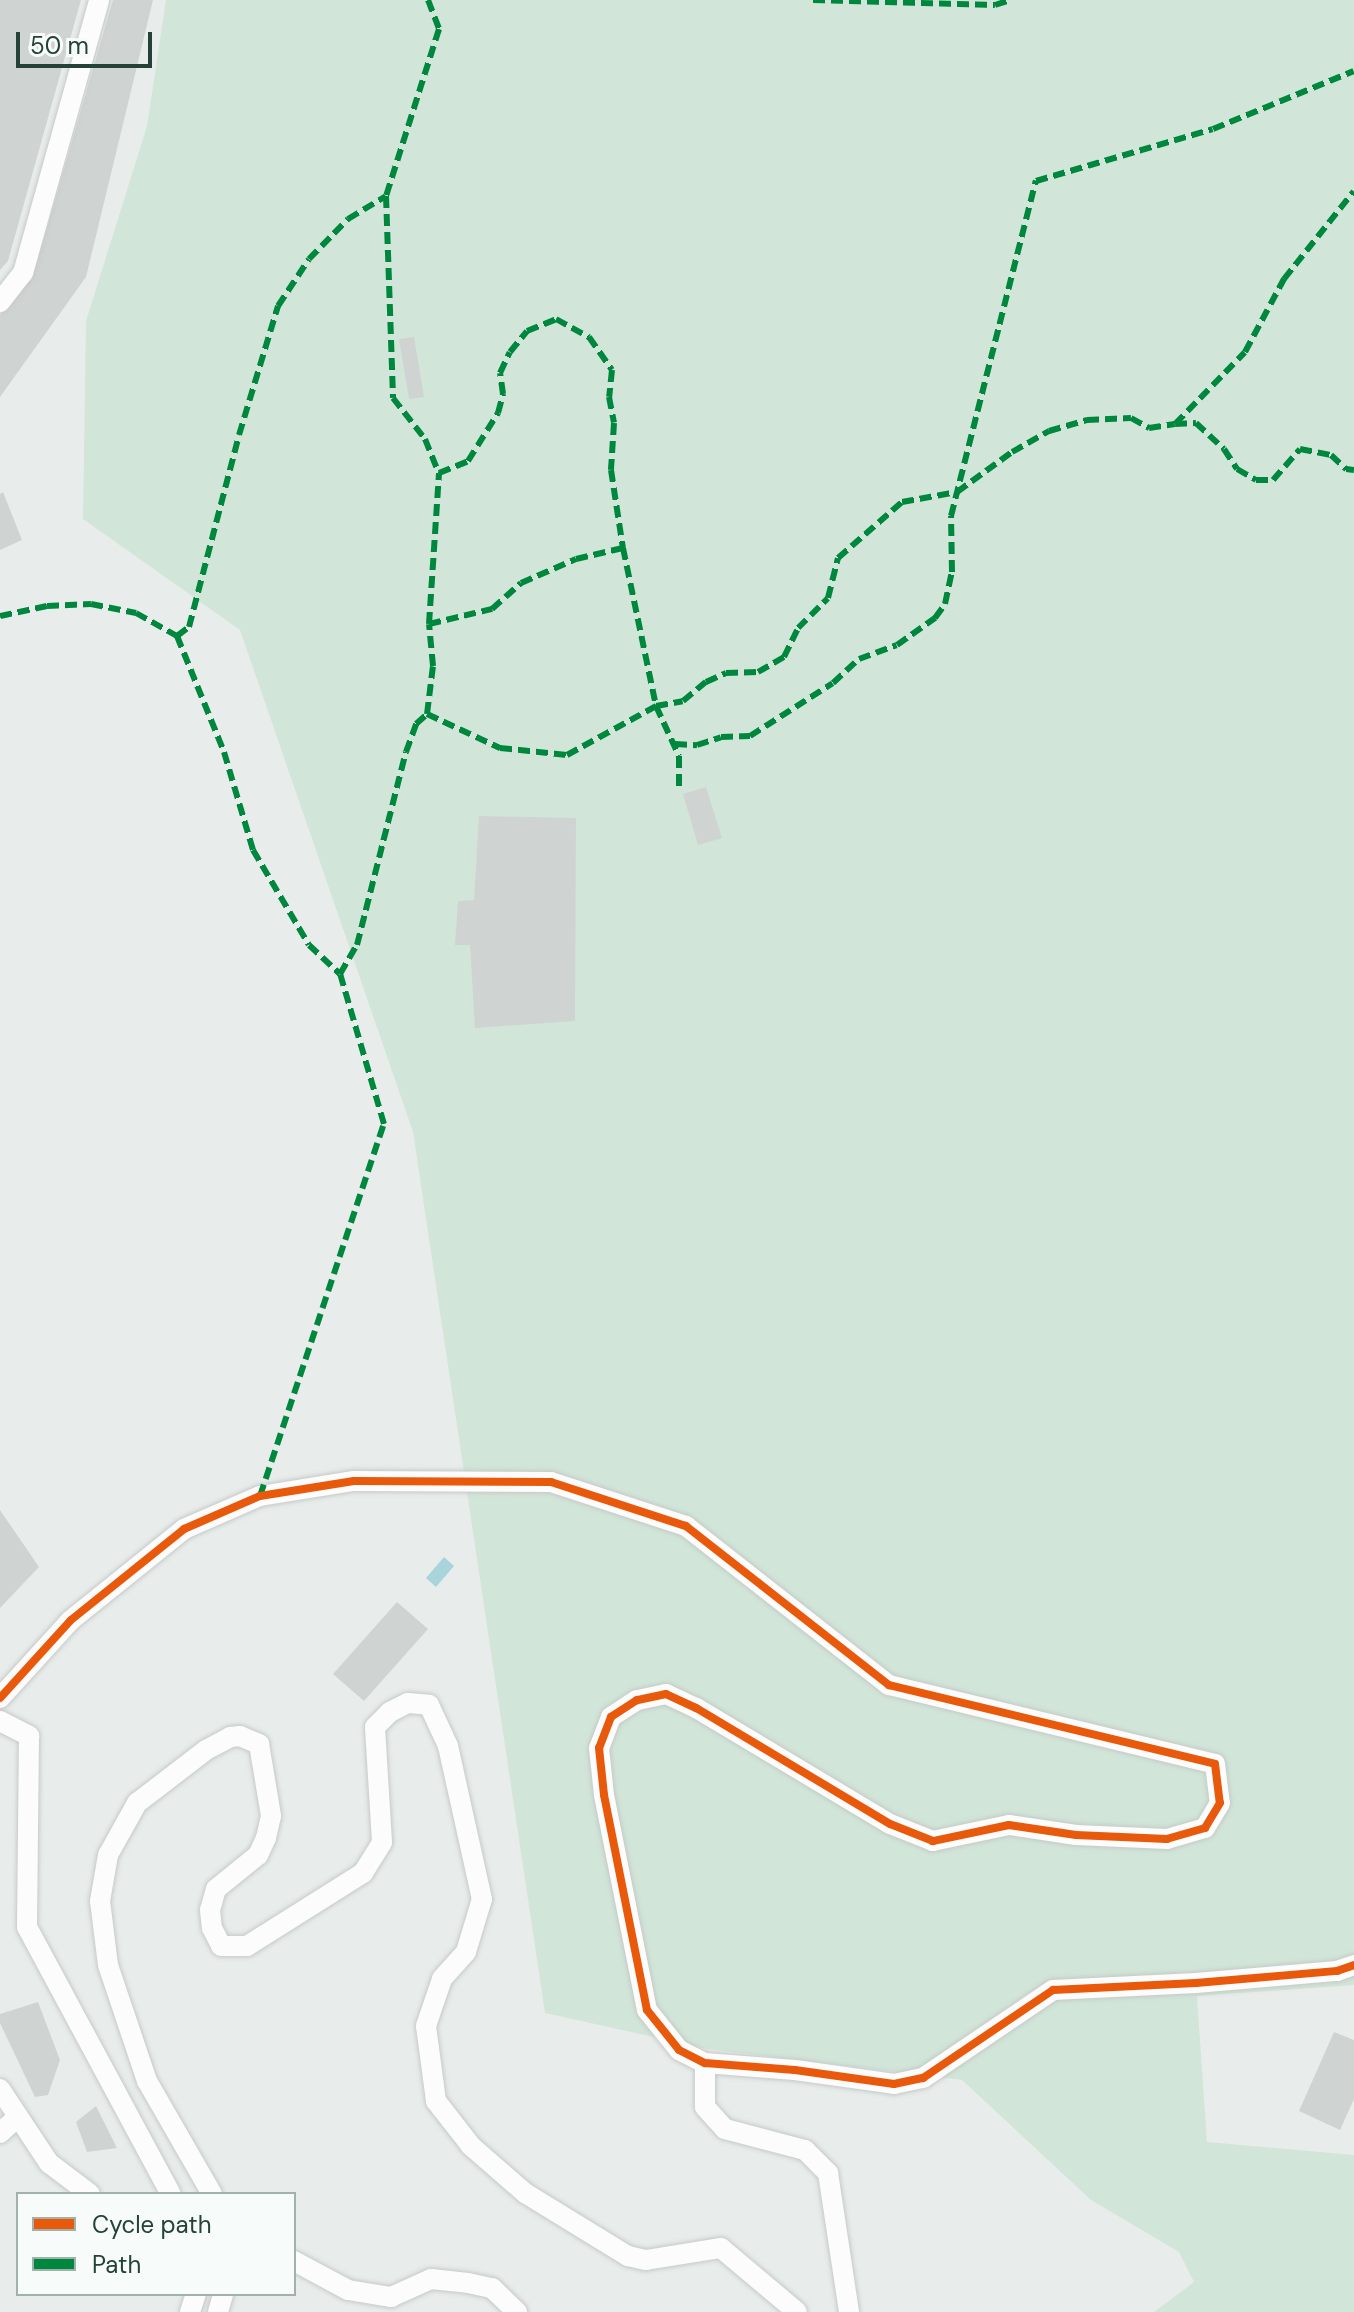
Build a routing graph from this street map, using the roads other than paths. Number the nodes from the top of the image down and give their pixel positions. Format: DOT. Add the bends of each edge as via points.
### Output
graph roads {
  1 [pos="99,0"];
  2 [pos="0,302"];
  3 [pos="0,1698"];
  4 [pos="0,1721"];
  5 [pos="1354,1965"];
  6 [pos="705,2063"];
  7 [pos="0,2089"];
  8 [pos="18,2117"];
  9 [pos="0,2133"];
  10 [pos="87,2192"];
  11 [pos="170,2192"];
  12 [pos="211,2192"];
  13 [pos="296,2262"];
  14 [pos="517,2312"];
  15 [pos="797,2312"];
  16 [pos="849,2312"];
  1 -- 2 [label="street" via="23,273"];
  3 -- 6 [label="street" via="71,1620 184,1529 260,1496 354,1481 551,1482 686,1526 889,1685 1215,1764 1220,1803 1205,1828 1167,1839 1076,1835 1009,1825 933,1841 890,1824 666,1694 637,1700 611,1717 599,1748 604,1795 647,2010 679,2050"];
  4 -- 11 [label="street" via="29,1736 27,1927"];
  5 -- 6 [label="street" via="1337,1971 1196,1983 1053,1990 923,2078 894,2084"];
  6 -- 16 [label="street" via="705,2107 725,2129 805,2150 828,2173"];
  7 -- 8 [label="street"];
  8 -- 9 [label="street"];
  8 -- 10 [label="street" via="49,2163"];
  12 -- 15 [label="street" via="147,2081 108,1965 100,1901 108,1855 137,1803 206,1750 230,1737 259,1744 271,1816 266,1838 258,1855 216,1889 210,1910 221,1946 247,1946 363,1873 382,1842 375,1727 408,1703 429,1705 448,1746 482,1899 466,1952 442,1979 426,2026 436,2101 471,2146 525,2193 628,2256 646,2260 721,2248"];
  13 -- 14 [label="street" via="348,2290 391,2297 431,2279 492,2288"];
}
